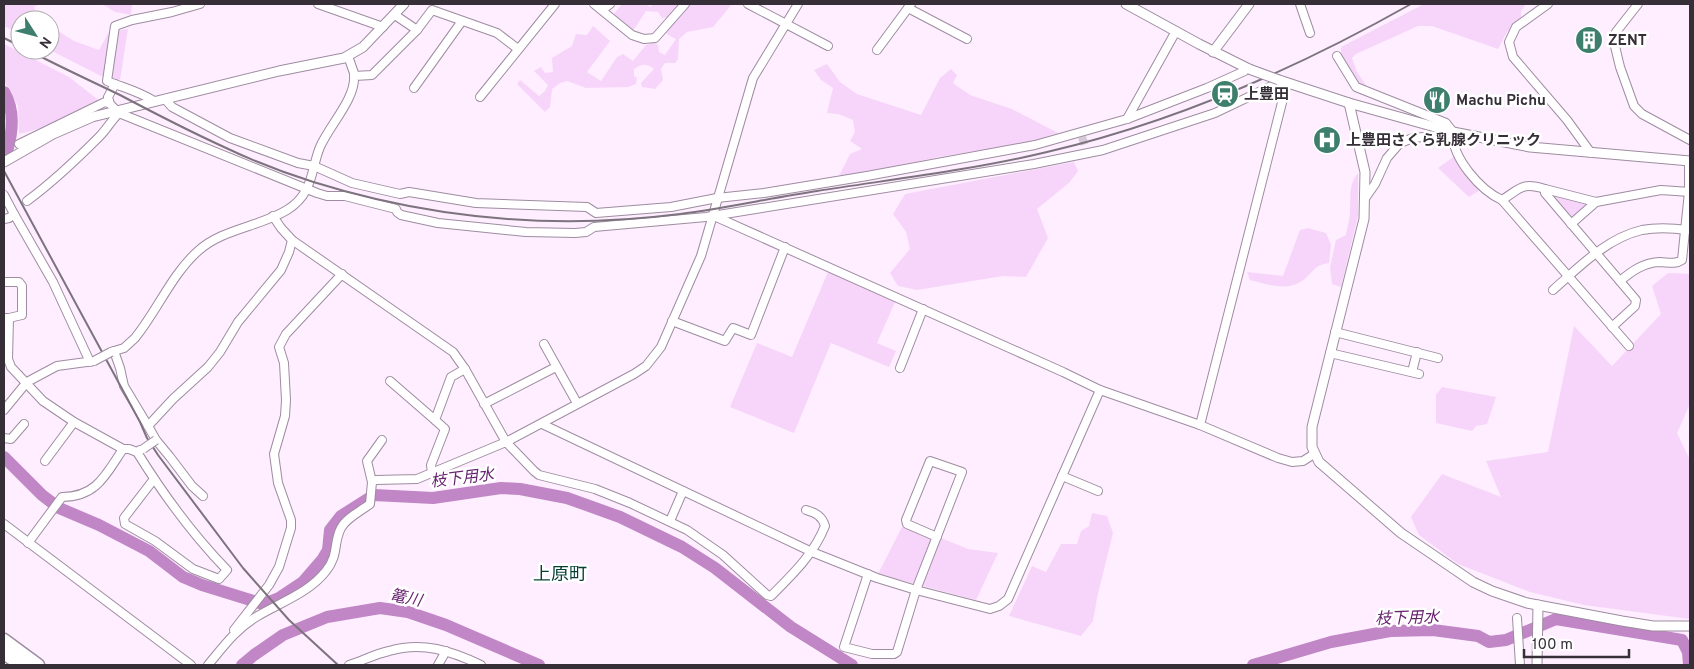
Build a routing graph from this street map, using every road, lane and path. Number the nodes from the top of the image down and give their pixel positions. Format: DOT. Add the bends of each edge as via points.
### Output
graph roads {
  1 [pos="200,4"];
  2 [pos="318,4"];
  3 [pos="403,4"];
  4 [pos="555,4"];
  5 [pos="594,4"];
  6 [pos="610,4"];
  7 [pos="685,4"];
  8 [pos="748,4"];
  9 [pos="798,4"];
  10 [pos="1126,4"];
  11 [pos="1249,4"];
  12 [pos="1300,4"];
  13 [pos="1548,4"];
  14 [pos="1638,4"];
  15 [pos="910,6"];
  16 [pos="435,7"];
  17 [pos="602,10"];
  18 [pos="395,15"];
  19 [pos="462,21"];
  20 [pos="786,24"];
  21 [pos="383,27"];
  22 [pos="417,30"];
  23 [pos="1176,31"];
  24 [pos="1310,33"];
  25 [pos="967,39"];
  26 [pos="828,46"];
  27 [pos="518,49"];
  28 [pos="877,50"];
  29 [pos="1213,52"];
  30 [pos="348,56"];
  31 [pos="1337,56"];
  32 [pos="1249,69"];
  33 [pos="355,76"];
  34 [pos="1283,82"];
  35 [pos="115,84"];
  36 [pos="414,88"];
  37 [pos="480,97"];
  38 [pos="165,99"];
  39 [pos="154,101"];
  40 [pos="109,102"];
  41 [pos="1349,103"];
  42 [pos="118,112"];
  43 [pos="1127,119"];
  44 [pos="1453,132"];
  45 [pos="1690,140"];
  46 [pos="19,144"];
  47 [pos="1591,153"];
  48 [pos="1690,161"];
  49 [pos="4,162"];
  50 [pos="314,166"];
  51 [pos="1545,188"];
  52 [pos="307,189"];
  53 [pos="1690,192"];
  54 [pos="4,195"];
  55 [pos="1366,197"];
  56 [pos="717,198"];
  57 [pos="1502,200"];
  58 [pos="27,201"];
  59 [pos="1596,202"];
  60 [pos="14,214"];
  61 [pos="273,216"];
  62 [pos="714,216"];
  63 [pos="4,219"];
  64 [pos="1571,224"];
  65 [pos="1688,230"];
  66 [pos="292,240"];
  67 [pos="785,248"];
  68 [pos="1597,252"];
  69 [pos="342,274"];
  70 [pos="1567,277"];
  71 [pos="1620,281"];
  72 [pos="4,282"];
  73 [pos="1553,290"];
  74 [pos="923,309"];
  75 [pos="6,318"];
  76 [pos="672,321"];
  77 [pos="1612,327"];
  78 [pos="1335,332"];
  79 [pos="544,344"];
  80 [pos="1629,346"];
  81 [pos="113,351"];
  82 [pos="1417,352"];
  83 [pos="1330,353"];
  84 [pos="1438,358"];
  85 [pos="92,361"];
  86 [pos="556,367"];
  87 [pos="900,368"];
  88 [pos="465,369"];
  89 [pos="390,381"];
  90 [pos="27,382"];
  91 [pos="1100,390"];
  92 [pos="577,403"];
  93 [pos="484,404"];
  94 [pos="4,410"];
  95 [pos="436,420"];
  96 [pos="74,422"];
  97 [pos="24,424"];
  98 [pos="542,424"];
  99 [pos="1200,425"];
  100 [pos="148,426"];
  101 [pos="4,438"];
  102 [pos="156,440"];
  103 [pos="382,440"];
  104 [pos="506,442"];
  105 [pos="123,449"];
  106 [pos="140,450"];
  107 [pos="1314,454"];
  108 [pos="45,461"];
  109 [pos="432,473"];
  110 [pos="1062,476"];
  111 [pos="154,479"];
  112 [pos="372,484"];
  113 [pos="683,491"];
  114 [pos="1098,491"];
  115 [pos="203,496"];
  116 [pos="806,510"];
  117 [pos="670,521"];
  118 [pos="4,524"];
  119 [pos="937,537"];
  120 [pos="28,543"];
  121 [pos="812,552"];
  122 [pos="868,574"];
  123 [pos="916,590"];
  124 [pos="1538,605"];
  125 [pos="1517,618"];
  126 [pos="1690,626"];
  127 [pos="230,638"];
  128 [pos="4,640"];
  129 [pos="446,651"];
  130 [pos="14,659"];
  131 [pos="38,665"];
  132 [pos="191,665"];
  133 [pos="208,665"];
  134 [pos="349,665"];
  135 [pos="438,665"];
  136 [pos="482,665"];
  137 [pos="1520,665"];
  138 [pos="1536,665"];
  1 -- 35 [label="street" via="115,26 108,81"];
  2 -- 21 [label="street"];
  3 -- 18 [label="street"];
  4 -- 27 [label="street"];
  5 -- 17 [label="street"];
  6 -- 17 [label="street"];
  7 -- 17 [label="street" via="655,38 644,39 632,35"];
  8 -- 20 [label="street"];
  9 -- 20 [label="street"];
  10 -- 23 [label="street"];
  11 -- 29 [label="street"];
  12 -- 24 [label="street"];
  13 -- 47 [label="street" via="1516,27 1509,42 1513,57"];
  14 -- 45 [label="street" via="1616,32 1614,42 1634,106 1642,114"];
  15 -- 25 [label="street"];
  15 -- 28 [label="street"];
  16 -- 19 [label="street"];
  16 -- 22 [label="street"];
  18 -- 21 [label="street"];
  18 -- 22 [label="street"];
  19 -- 27 [label="street" via="497,33"];
  19 -- 36 [label="street"];
  20 -- 26 [label="street"];
  20 -- 56 [label="street" via="749,87"];
  21 -- 30 [label="street" via="363,47"];
  22 -- 33 [label="street" via="372,74"];
  23 -- 29 [label="street"];
  23 -- 43 [label="street"];
  27 -- 37 [label="street"];
  29 -- 32 [label="street"];
  30 -- 33 [label="street"];
  30 -- 38 [label="street"];
  31 -- 44 [label="street" via="1356,87 1446,123"];
  32 -- 34 [label="street, bridge"];
  32 -- 43 [label="street"];
  33 -- 50 [label="street" via="352,94 320,148"];
  34 -- 41 [label="street"];
  34 -- 62 [label="street" via="1215,113 1103,150 1086,150 1034,164"];
  34 -- 99 [label="street"];
  35 -- 39 [label="street" via="138,91"];
  35 -- 40 [label="street" via="108,97"];
  38 -- 39 [label="street"];
  38 -- 50 [label="street" via="172,107 230,138"];
  39 -- 42 [label="street"];
  40 -- 42 [label="street"];
  40 -- 46 [label="street"];
  41 -- 44 [label="street"];
  41 -- 55 [label="street" via="1363,163"];
  42 -- 49 [label="street" via="92,117 62,130"];
  42 -- 52 [label="street"];
  42 -- 58 [label="street" via="77,161"];
  43 -- 56 [label="street" via="1082,135 1035,145 764,193"];
  44 -- 47 [label="street" via="1536,148"];
  44 -- 55 [label="street" via="1400,143 1386,158"];
  44 -- 57 [label="street" via="1452,138 1460,158 1481,186"];
  47 -- 48 [label="street"];
  48 -- 53 [label="street"];
  50 -- 52 [label="street"];
  50 -- 56 [label="street" via="352,183 400,194 409,192 476,203 586,207 596,213 671,207"];
  51 -- 57 [label="street" via="1526,185"];
  51 -- 59 [label="street"];
  51 -- 64 [label="street" via="1545,193"];
  52 -- 61 [label="street" via="287,210"];
  52 -- 62 [label="street" via="396,209 402,215 438,223 526,232 575,233 594,227"];
  53 -- 59 [label="street" via="1661,190"];
  53 -- 65 [label="street"];
  54 -- 60 [label="street"];
  55 -- 78 [label="street" via="1364,219"];
  56 -- 62 [label="street"];
  57 -- 70 [label="street"];
  59 -- 64 [label="street"];
  60 -- 63 [label="street"];
  60 -- 85 [label="street"];
  61 -- 66 [label="street"];
  61 -- 81 [label="street" via="227,234 199,250 135,338 124,348"];
  62 -- 67 [label="street"];
  62 -- 76 [label="street" via="701,256"];
  64 -- 68 [label="street"];
  65 -- 68 [label="street" via="1641,230 1620,237"];
  65 -- 71 [label="street" via="1682,260 1645,265"];
  66 -- 69 [label="street"];
  66 -- 100 [label="street" via="281,270 238,322 220,352"];
  67 -- 74 [label="street"];
  67 -- 76 [label="street" via="751,335 734,328 725,342"];
  68 -- 70 [label="street"];
  68 -- 71 [label="street"];
  69 -- 88 [label="street" via="453,352"];
  69 -- 127 [label="street" via="286,334 279,347 284,363 286,400 274,454 291,528 279,567"];
  70 -- 73 [label="street"];
  70 -- 77 [label="street"];
  71 -- 77 [label="street" via="1636,305"];
  72 -- 75 [label="street" via="19,282 22,286 22,315"];
  74 -- 87 [label="street"];
  74 -- 91 [label="street"];
  75 -- 90 [label="street" via="8,359 11,367"];
  76 -- 92 [label="street" via="661,347 646,366 618,384"];
  77 -- 80 [label="street"];
  78 -- 82 [label="street"];
  78 -- 83 [label="street"];
  79 -- 86 [label="street"];
  81 -- 85 [label="street, bridge"];
  81 -- 100 [label="street" via="124,386"];
  82 -- 83 [label="street" via="1415,373"];
  82 -- 84 [label="street"];
  83 -- 107 [label="street" via="1311,434"];
  85 -- 90 [label="street" via="57,366"];
  86 -- 92 [label="street"];
  86 -- 93 [label="street"];
  88 -- 93 [label="street"];
  88 -- 95 [label="street" via="451,377"];
  89 -- 95 [label="street"];
  90 -- 94 [label="street"];
  90 -- 96 [label="street" via="43,401"];
  91 -- 99 [label="street"];
  91 -- 110 [label="street"];
  92 -- 98 [label="street"];
  93 -- 104 [label="street"];
  95 -- 109 [label="street" via="445,429 431,465"];
  96 -- 105 [label="street"];
  96 -- 108 [label="street"];
  97 -- 101 [label="street" via="11,439"];
  98 -- 104 [label="street"];
  98 -- 113 [label="street"];
  99 -- 107 [label="street" via="1292,462 1303,461"];
  100 -- 102 [label="street"];
  102 -- 106 [label="street, bridge"];
  102 -- 115 [label="street"];
  103 -- 112 [label="street" via="367,461"];
  104 -- 109 [label="street"];
  104 -- 117 [label="street" via="536,473 595,490"];
  105 -- 106 [label="street"];
  105 -- 120 [label="street" via="97,486 76,497 62,497"];
  106 -- 111 [label="street"];
  107 -- 124 [label="street" via="1323,466 1401,533 1473,582"];
  109 -- 112 [label="street" via="417,478 376,480"];
  110 -- 114 [label="street"];
  110 -- 123 [label="street" via="1004,603 990,609"];
  111 -- 111 [label="street" via="227,570 219,579 193,569 125,524 124,518"];
  112 -- 127 [label="street" via="370,504 341,528 336,555 320,578 282,604 257,616"];
  113 -- 117 [label="street"];
  113 -- 121 [label="street"];
  116 -- 121 [label="street" via="819,515 825,526"];
  117 -- 121 [label="street" via="712,547 771,596"];
  118 -- 120 [label="street"];
  119 -- 119 [label="street" via="962,472 930,461 906,520 907,524"];
  119 -- 123 [label="street"];
  120 -- 132 [label="street"];
  121 -- 122 [label="street"];
  122 -- 123 [label="street"];
  122 -- 123 [label="street" via="844,646 872,654 897,652"];
  124 -- 126 [label="street" via="1653,626"];
  124 -- 138 [label="street"];
  125 -- 137 [label="street"];
  127 -- 133 [label="street"];
  128 -- 130 [label="highway"];
  129 -- 134 [label="street" via="422,646 392,650"];
  129 -- 135 [label="street"];
  129 -- 136 [label="street"];
  130 -- 131 [label="highway"];
}
